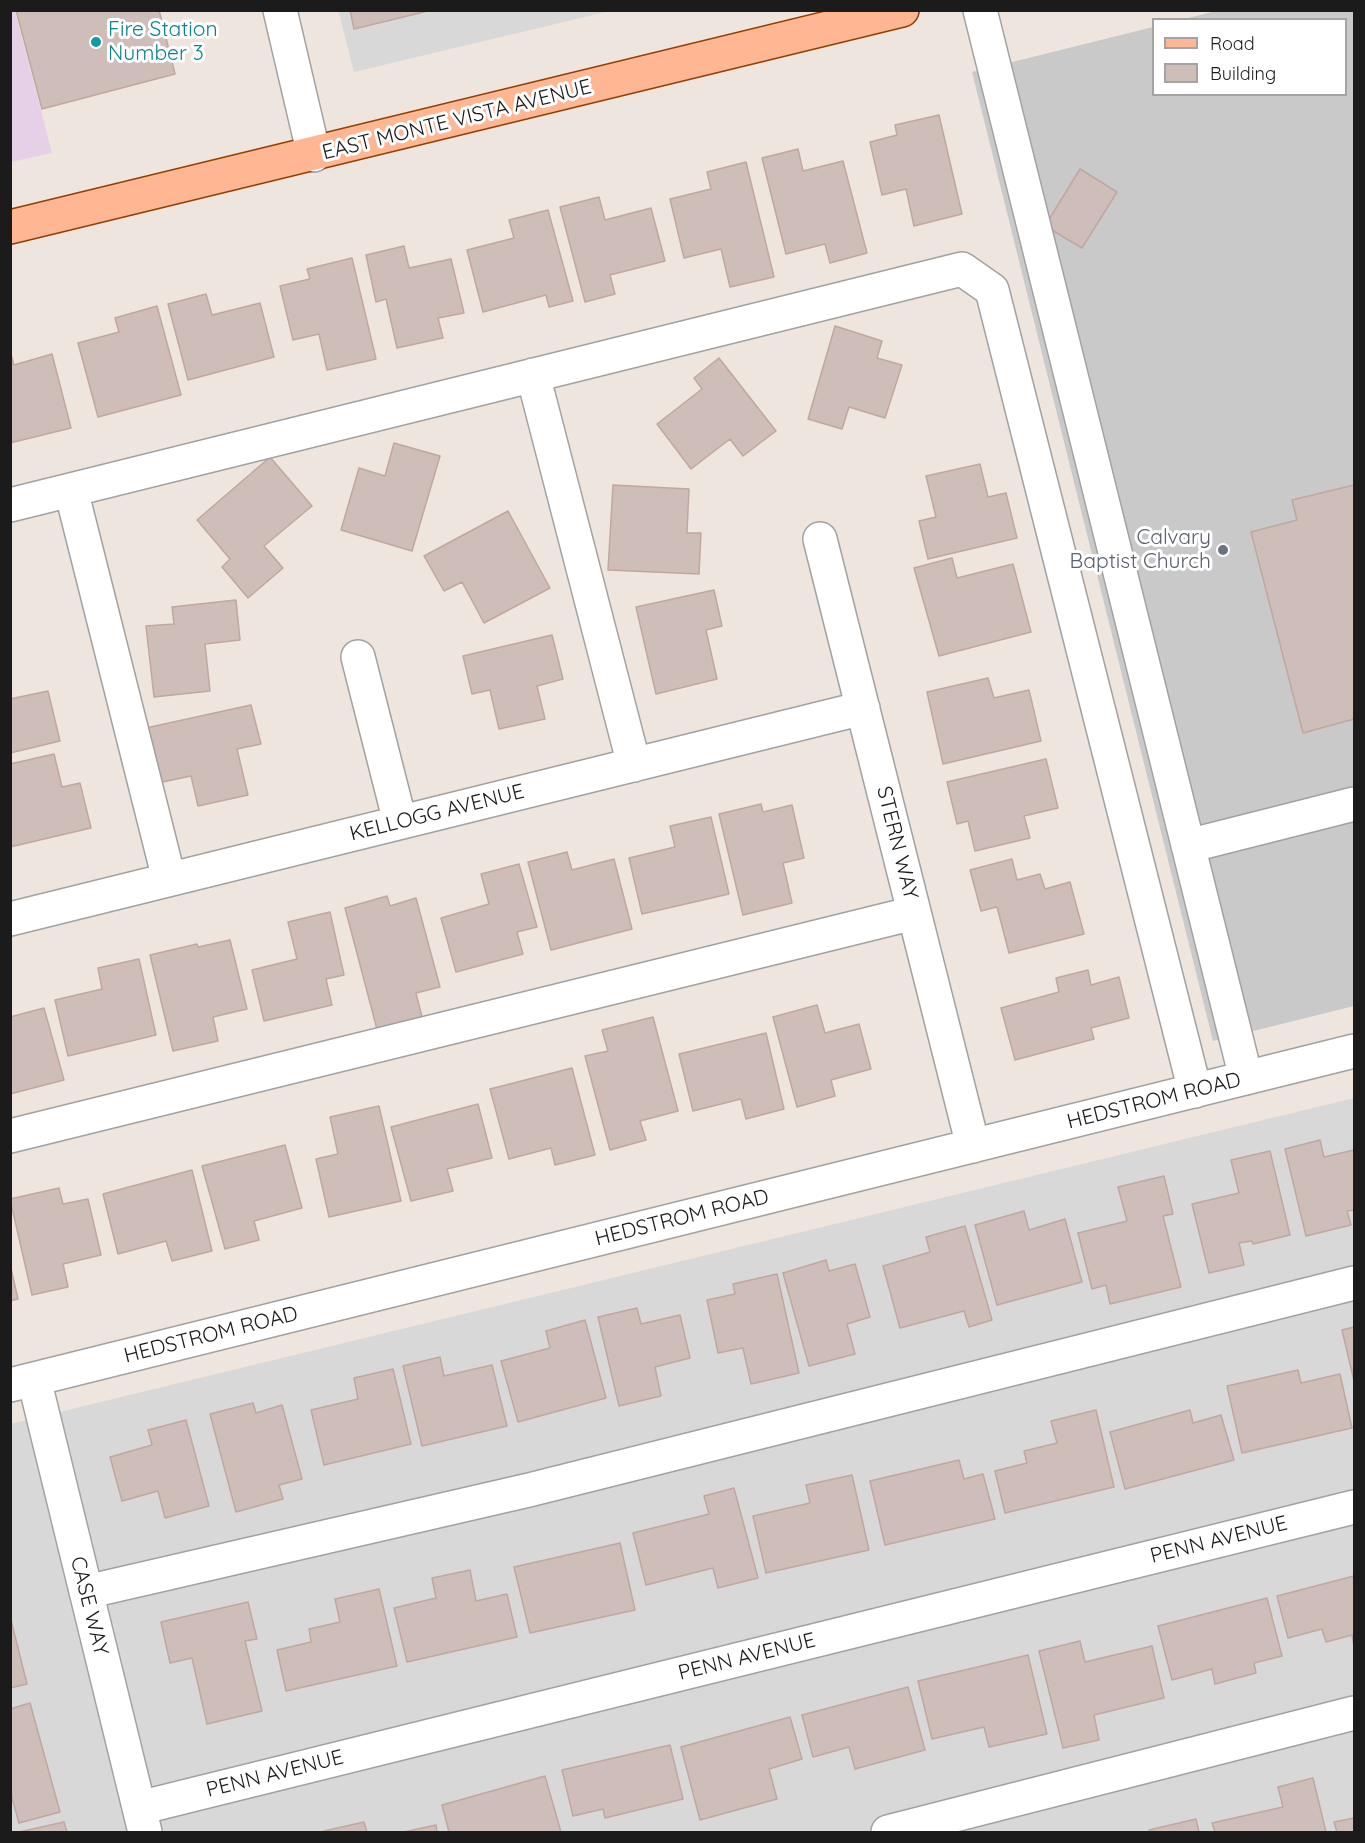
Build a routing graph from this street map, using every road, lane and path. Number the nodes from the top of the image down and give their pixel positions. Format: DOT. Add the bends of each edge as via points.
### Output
graph roads {
  1 [pos="280,10"];
  2 [pos="902,10"];
  3 [pos="980,10"];
  4 [pos="314,155"];
  5 [pos="10,227"];
  6 [pos="533,375"];
  7 [pos="71,490"];
  8 [pos="10,505"];
  9 [pos="820,539"];
  10 [pos="358,657"];
  11 [pos="863,708"];
  12 [pos="634,765"];
  13 [pos="1354,804"];
  14 [pos="400,822"];
  15 [pos="1188,846"];
  16 [pos="169,879"];
  17 [pos="914,913"];
  18 [pos="10,918"];
  19 [pos="1354,1052"];
  20 [pos="1246,1078"];
  21 [pos="1195,1091"];
  22 [pos="10,1136"];
  23 [pos="973,1146"];
  24 [pos="1354,1283"];
  25 [pos="22,1382"];
  26 [pos="1354,1507"];
  27 [pos="86,1592"];
  28 [pos="1354,1713"];
  29 [pos="142,1820"];
  30 [pos="888,1833"];
  1 -- 4 [label="street"];
  2 -- 4 [label="main road, EAST MONTE VISTA AVENUE"];
  3 -- 15 [label="street"];
  4 -- 5 [label="main road, EAST MONTE VISTA AVENUE"];
  6 -- 7 [label="street"];
  6 -- 12 [label="street"];
  6 -- 21 [label="street" via="962,269 992,290"];
  7 -- 8 [label="street"];
  7 -- 16 [label="street"];
  9 -- 11 [label="street, STERN WAY"];
  10 -- 14 [label="street"];
  11 -- 12 [label="street, KELLOGG AVENUE"];
  11 -- 17 [label="street, STERN WAY"];
  12 -- 14 [label="street, KELLOGG AVENUE"];
  13 -- 15 [label="street"];
  14 -- 16 [label="street, KELLOGG AVENUE"];
  15 -- 20 [label="street"];
  16 -- 18 [label="street, KELLOGG AVENUE"];
  17 -- 22 [label="street"];
  17 -- 23 [label="street, STERN WAY"];
  19 -- 20 [label="street, HEDSTROM ROAD"];
  20 -- 21 [label="street, HEDSTROM ROAD"];
  21 -- 23 [label="street, HEDSTROM ROAD"];
  23 -- 25 [label="street, HEDSTROM ROAD"];
  24 -- 27 [label="street" via="529,1490"];
  25 -- 27 [label="street, CASE WAY"];
  26 -- 29 [label="street, PENN AVENUE"];
  27 -- 29 [label="street, CASE WAY"];
  28 -- 30 [label="street"];
}
